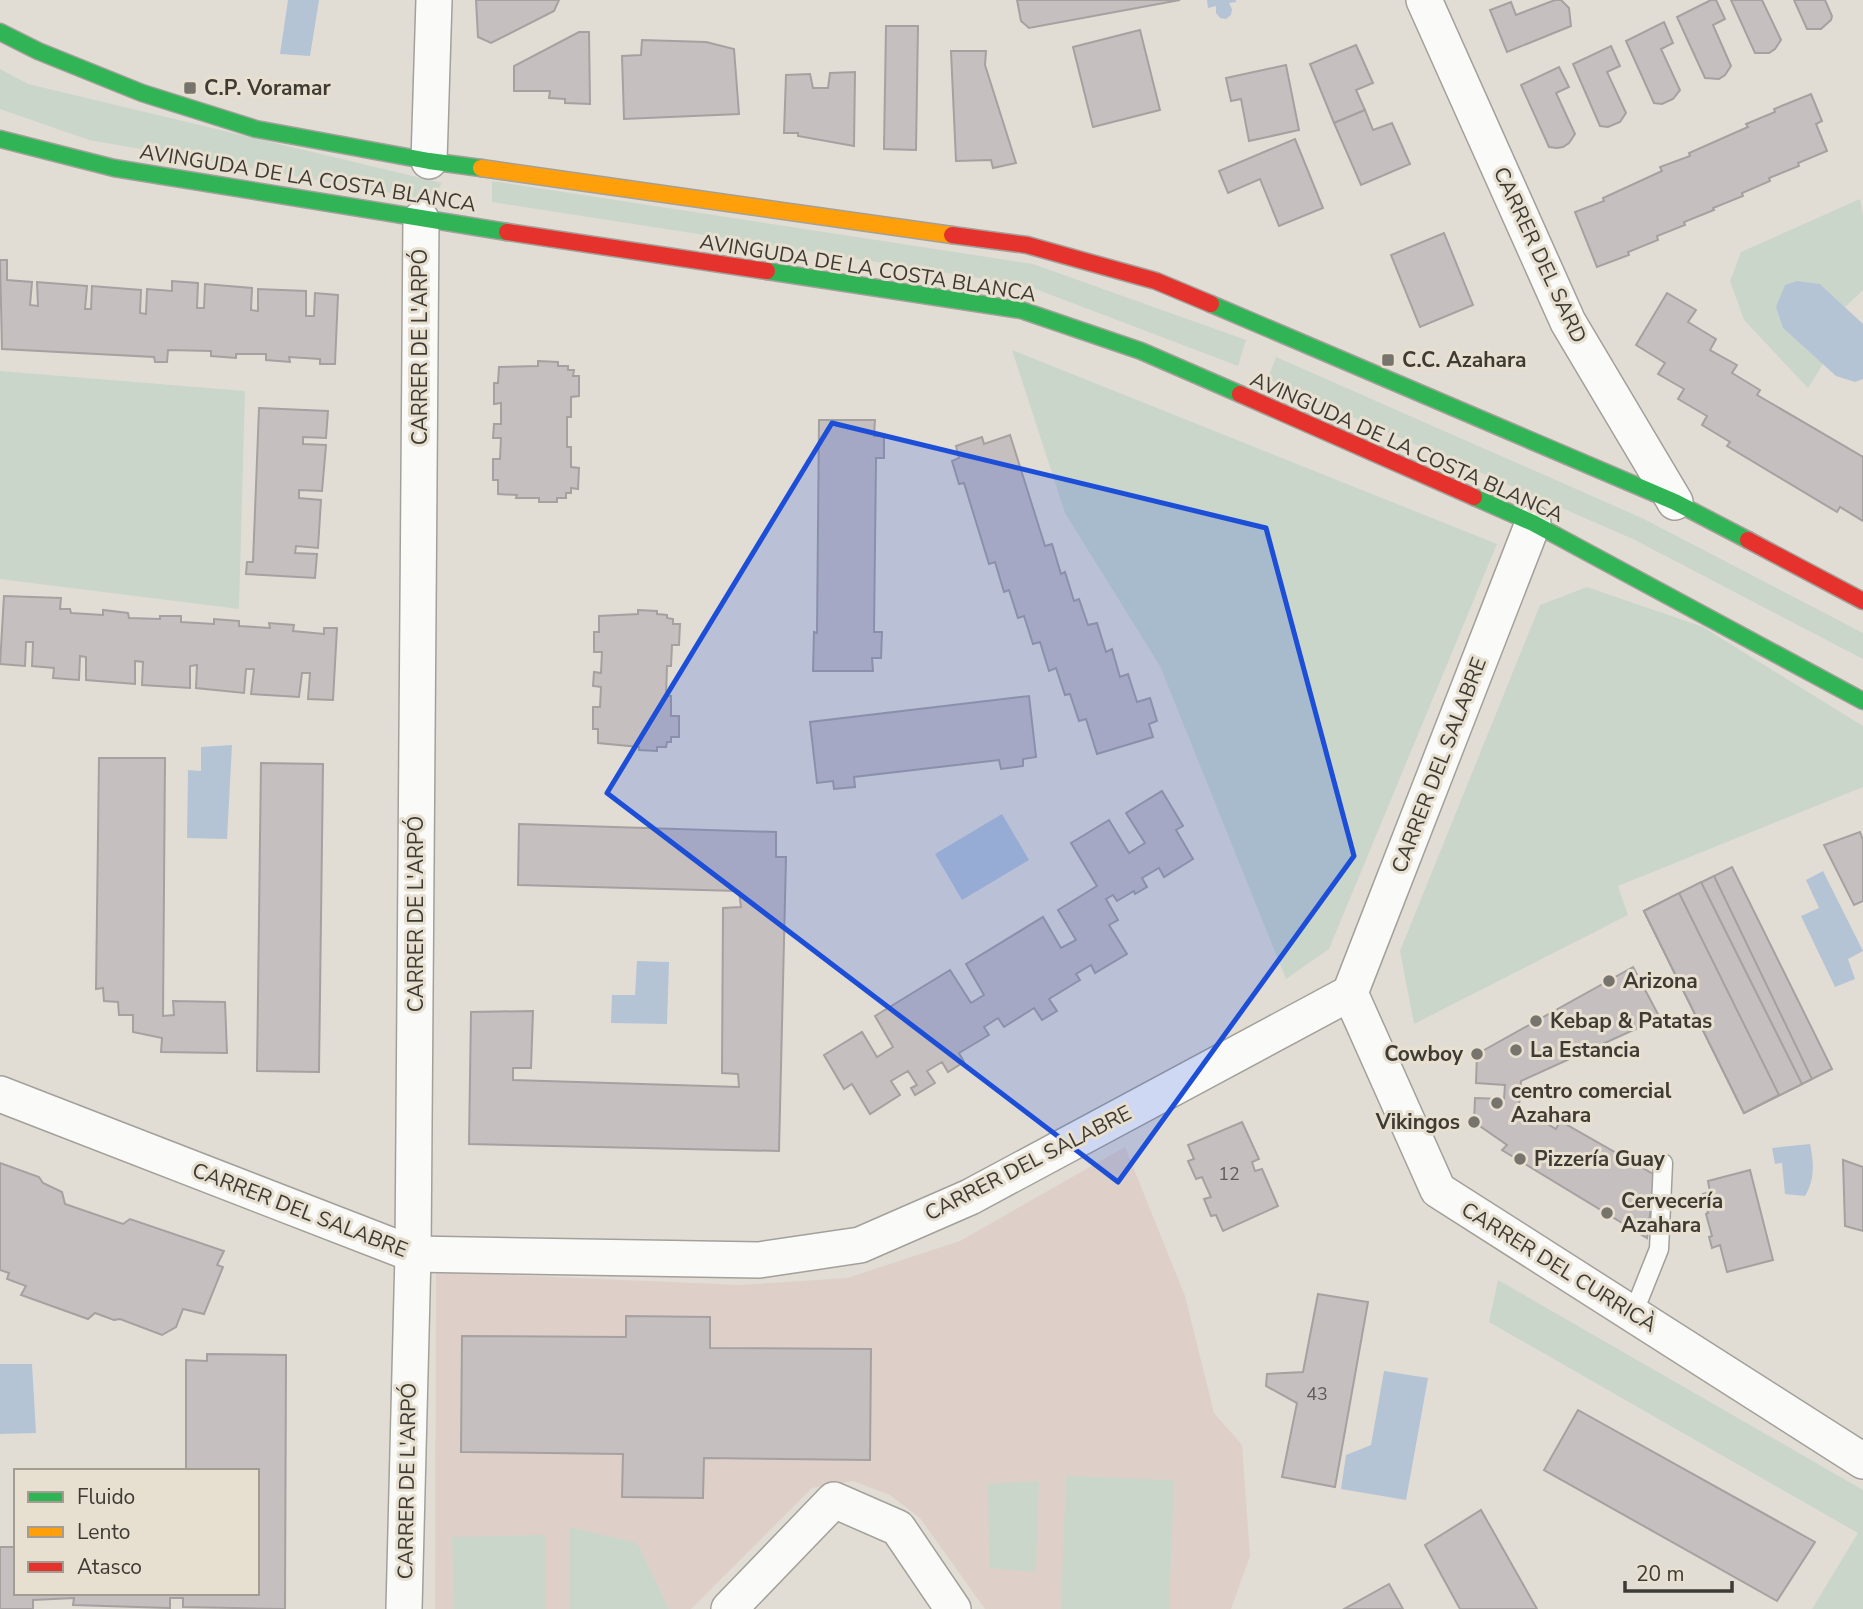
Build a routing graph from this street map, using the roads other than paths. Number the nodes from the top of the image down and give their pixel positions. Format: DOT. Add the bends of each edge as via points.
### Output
graph roads {
  1 [pos="434,0"];
  2 [pos="1424,0"];
  3 [pos="0,32"];
  4 [pos="0,139"];
  5 [pos="429,161"];
  6 [pos="421,219"];
  7 [pos="1675,502"];
  8 [pos="1533,523"];
  9 [pos="1863,601"];
  10 [pos="1863,701"];
  11 [pos="1350,993"];
  12 [pos="0,1094"];
  13 [pos="1663,1163"];
  14 [pos="413,1254"];
  15 [pos="1633,1314"];
  16 [pos="1863,1461"];
  17 [pos="404,1609"];
  18 [pos="729,1609"];
  19 [pos="953,1609"];
  1 -- 5 [label="street"];
  2 -- 7 [label="street, CARRER DEL SARD" via="1568,322"];
  3 -- 5 [label="street, AVINGUDA DE LA COSTA BLANCA" via="142,93 256,129"];
  4 -- 6 [label="street, AVINGUDA DE LA COSTA BLANCA" via="114,168"];
  5 -- 7 [label="street, AVINGUDA DE LA COSTA BLANCA" via="1027,245 1156,281"];
  6 -- 8 [label="street, AVINGUDA DE LA COSTA BLANCA" via="1021,310 1141,351"];
  6 -- 14 [label="street, CARRER DE L'ARPÓ"];
  7 -- 9 [label="street, AVINGUDA DE LA COSTA BLANCA"];
  8 -- 10 [label="street, AVINGUDA DE LA COSTA BLANCA"];
  8 -- 11 [label="street, CARRER DEL SALABRE"];
  11 -- 14 [label="street, CARRER DEL SALABRE" via="970,1197 860,1245 759,1260"];
  11 -- 15 [label="street, CARRER DEL CURRICÀ" via="1437,1190"];
  12 -- 14 [label="street, CARRER DEL SALABRE"];
  13 -- 15 [label="lane" via="1659,1249"];
  14 -- 17 [label="street, CARRER DE L'ARPÓ"];
  15 -- 16 [label="street, CARRER DEL CURRICÀ"];
  18 -- 19 [label="street" via="834,1500 898,1528"];
}
